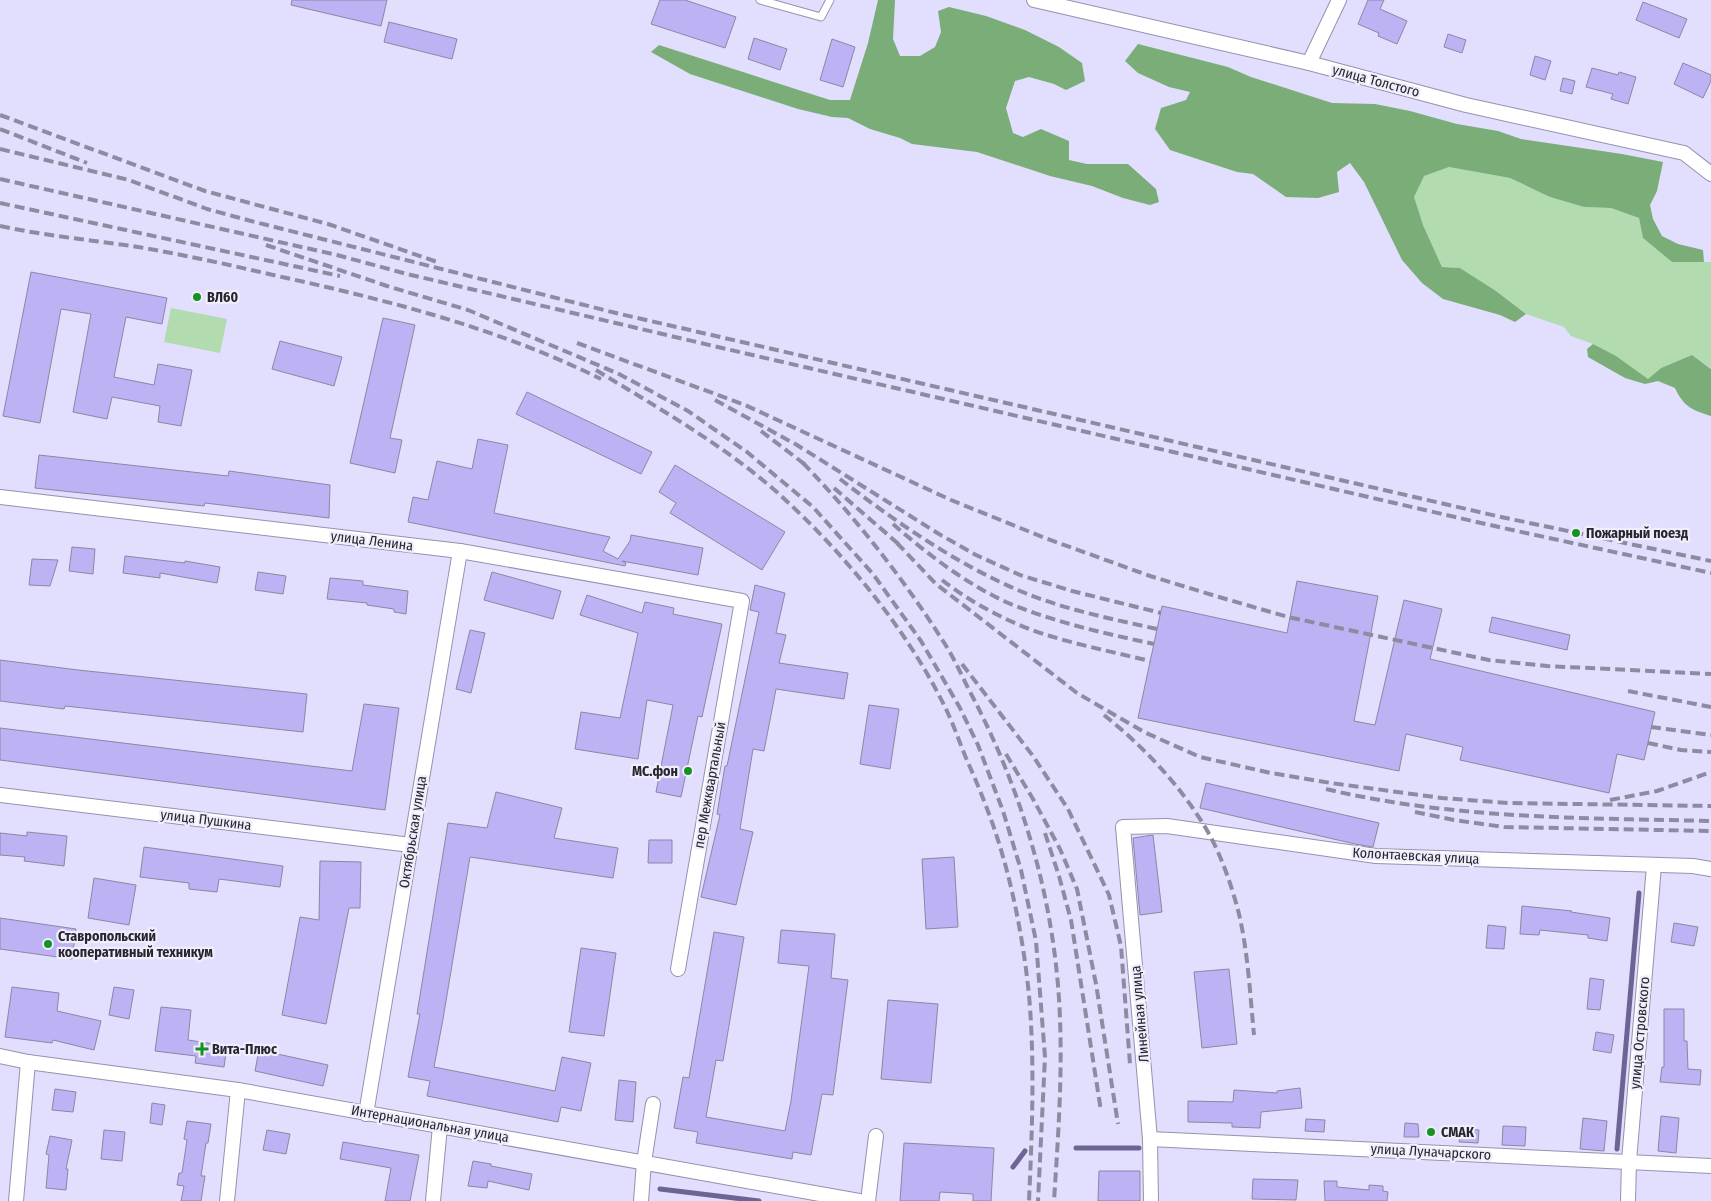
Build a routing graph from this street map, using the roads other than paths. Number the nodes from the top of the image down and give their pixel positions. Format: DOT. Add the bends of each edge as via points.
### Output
graph roads {
  1 [pos="760,0"];
  2 [pos="830,0"];
  3 [pos="1034,0"];
  4 [pos="1339,0"];
  5 [pos="1309,63"];
  6 [pos="1711,174"];
  7 [pos="0,498"];
  8 [pos="460,551"];
  9 [pos="742,602"];
  10 [pos="0,795"];
  11 [pos="1123,827"];
  12 [pos="411,844"];
  13 [pos="1654,866"];
  14 [pos="1711,869"];
  15 [pos="678,969"];
  16 [pos="0,1056"];
  17 [pos="28,1062"];
  18 [pos="238,1090"];
  19 [pos="654,1104"];
  20 [pos="366,1114"];
  21 [pos="440,1126"];
  22 [pos="876,1136"];
  23 [pos="1150,1139"];
  24 [pos="1629,1161"];
  25 [pos="644,1162"];
  26 [pos="1711,1166"];
  27 [pos="16,1201"];
  28 [pos="227,1201"];
  29 [pos="433,1201"];
  30 [pos="641,1201"];
  31 [pos="859,1201"];
  32 [pos="868,1201"];
  33 [pos="1151,1201"];
  34 [pos="1628,1201"];
  1 -- 2 [label="lane" via="821,18"];
  3 -- 5 [label="street, улица Толстого"];
  4 -- 5 [label="street"];
  5 -- 6 [label="street, улица Толстого" via="1466,104 1684,153"];
  7 -- 8 [label="street, улица Ленина"];
  8 -- 9 [label="street, улица Ленина"];
  8 -- 12 [label="street, Октябрьская улица"];
  9 -- 15 [label="street, пер Межквартальный"];
  10 -- 12 [label="street, улица Пушкина"];
  11 -- 13 [label="street, Колонтаевская улица" via="1167,826 1376,856"];
  11 -- 23 [label="street, Линейная улица"];
  12 -- 20 [label="street, Октябрьская улица"];
  13 -- 14 [label="street, Колонтаевская улица"];
  13 -- 24 [label="street, улица Островского"];
  16 -- 17 [label="street, Интернациональная улица"];
  17 -- 18 [label="street, Интернациональная улица"];
  17 -- 27 [label="street"];
  18 -- 20 [label="street, Интернациональная улица"];
  18 -- 28 [label="street"];
  19 -- 25 [label="street"];
  20 -- 21 [label="street, Интернациональная улица"];
  21 -- 25 [label="street, Интернациональная улица"];
  21 -- 29 [label="street"];
  22 -- 32 [label="street"];
  23 -- 24 [label="street, улица Луначарского"];
  23 -- 33 [label="street, Линейная улица"];
  24 -- 26 [label="street, улица Луначарского"];
  24 -- 34 [label="street, улица Островского"];
  25 -- 30 [label="street"];
  25 -- 31 [label="street, Интернациональная улица"];
}
